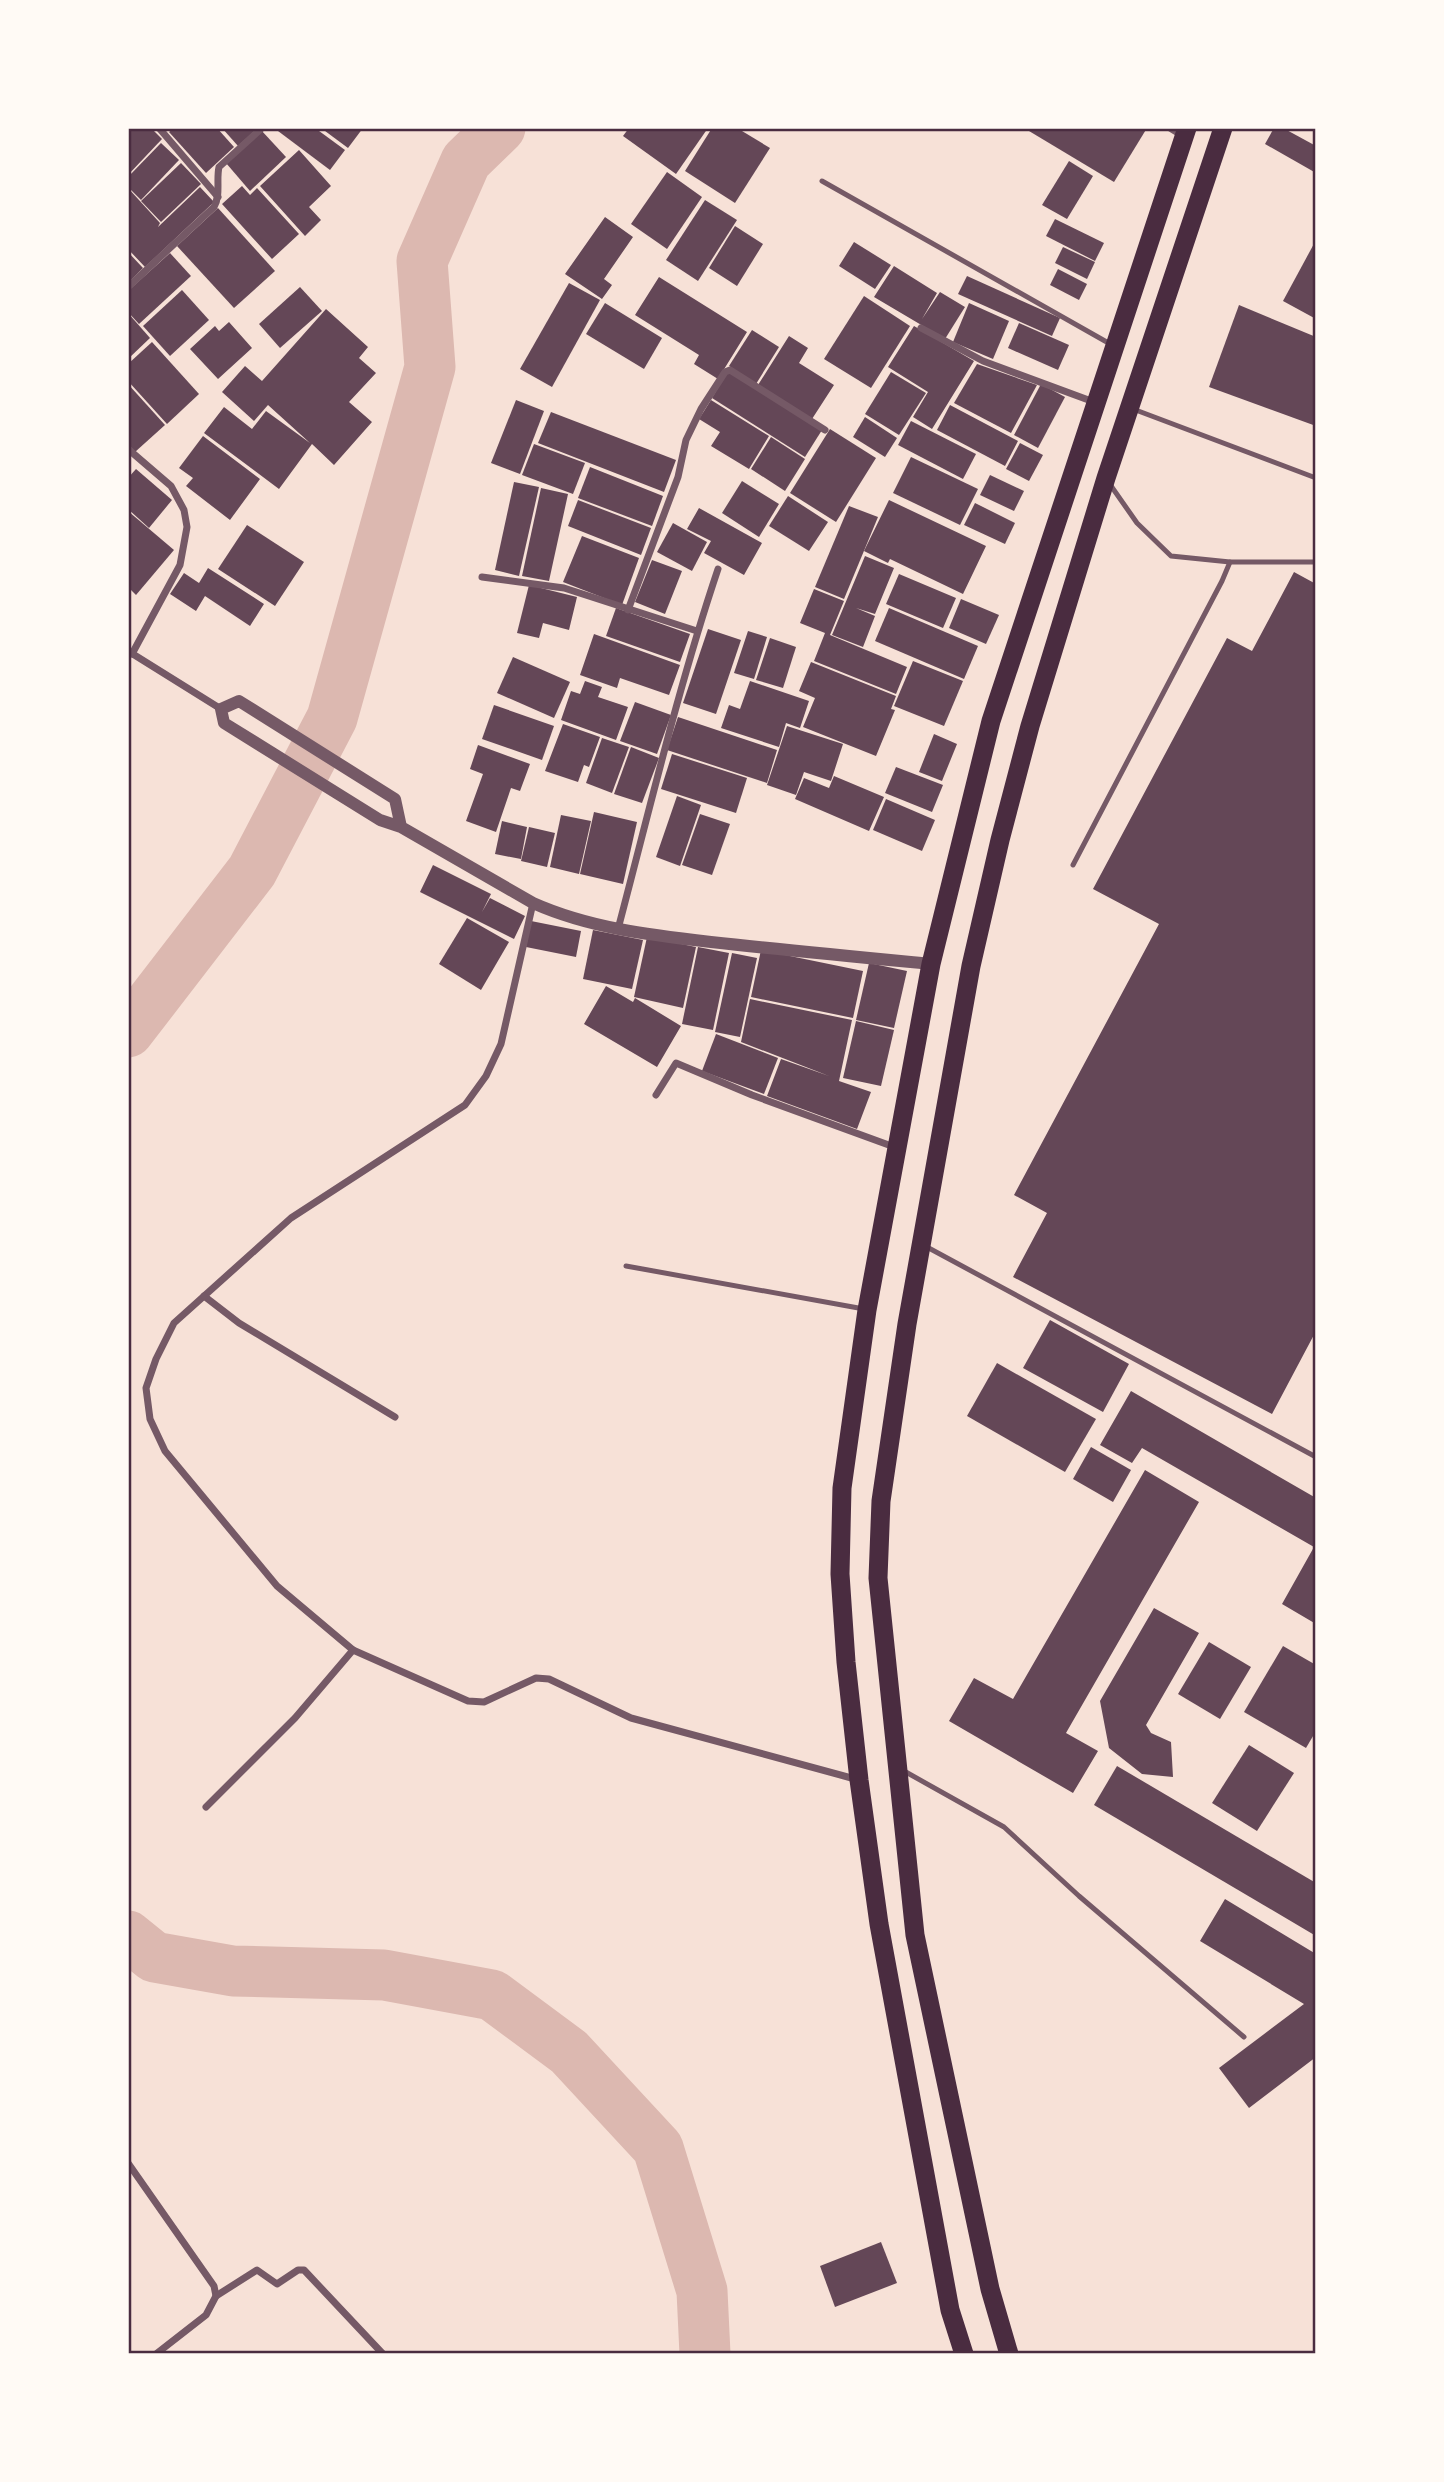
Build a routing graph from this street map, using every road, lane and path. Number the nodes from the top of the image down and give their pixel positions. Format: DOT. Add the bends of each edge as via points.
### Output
graph roads {
  1 [pos="159,128"];
  2 [pos="262,128"];
  3 [pos="1223,128"];
  4 [pos="1180,130"];
  5 [pos="822,181"];
  6 [pos="219,197"];
  7 [pos="128,287"];
  8 [pos="921,328"];
  9 [pos="1113,346"];
  10 [pos="1094,402"];
  11 [pos="1128,407"];
  12 [pos="825,429"];
  13 [pos="128,449"];
  14 [pos="1106,478"];
  15 [pos="1316,478"];
  16 [pos="1230,562"];
  17 [pos="1316,562"];
  18 [pos="718,569"];
  19 [pos="482,577"];
  20 [pos="628,610"];
  21 [pos="697,631"];
  22 [pos="130,652"];
  23 [pos="221,709"];
  24 [pos="401,827"];
  25 [pos="1073,865"];
  26 [pos="533,904"];
  27 [pos="618,929"];
  28 [pos="931,964"];
  29 [pos="656,1095"];
  30 [pos="897,1148"];
  31 [pos="922,1245"];
  32 [pos="626,1266"];
  33 [pos="204,1296"];
  34 [pos="867,1310"];
  35 [pos="395,1417"];
  36 [pos="1316,1457"];
  37 [pos="353,1650"];
  38 [pos="897,1767"];
  39 [pos="859,1780"];
  40 [pos="206,1807"];
  41 [pos="1244,2037"];
  42 [pos="128,2163"];
  43 [pos="216,2296"];
  44 [pos="156,2354"];
  45 [pos="383,2354"];
  46 [pos="964,2354"];
  47 [pos="1009,2354"];
  1 -- 6 [label="street"];
  2 -- 6 [label="street" via="219,167"];
  3 -- 11 [label="highway"];
  4 -- 9 [label="highway"];
  5 -- 9 [label="lane"];
  6 -- 7 [label="street" via="214,207"];
  8 -- 10 [label="street" via="983,361"];
  9 -- 10 [label="highway"];
  10 -- 28 [label="highway" via="991,721"];
  11 -- 14 [label="highway"];
  11 -- 15 [label="lane"];
  12 -- 20 [label="street" via="727,370 686,440 678,477"];
  13 -- 22 [label="street" via="172,486 187,527 180,565"];
  14 -- 16 [label="lane" via="1137,523 1171,556"];
  14 -- 31 [label="highway" via="1000,840 971,966"];
  16 -- 17 [label="lane"];
  16 -- 25 [label="lane"];
  18 -- 21 [label="street"];
  19 -- 20 [label="street" via="564,588"];
  20 -- 21 [label="street"];
  21 -- 27 [label="street"];
  22 -- 23 [label="street"];
  23 -- 24 [label="street" via="224,723 380,820"];
  23 -- 24 [label="street" via="239,701 395,799"];
  24 -- 26 [label="street"];
  26 -- 27 [label="street"];
  26 -- 33 [label="street" via="501,1044 466,1105 291,1218"];
  27 -- 28 [label="street"];
  28 -- 30 [label="highway"];
  29 -- 30 [label="street" via="676,1063"];
  30 -- 34 [label="highway"];
  31 -- 36 [label="lane"];
  31 -- 38 [label="highway" via="881,1501 878,1578"];
  32 -- 34 [label="lane"];
  33 -- 35 [label="street"];
  33 -- 37 [label="street" via="174,1323 156,1359 146,1388 150,1419 165,1451 277,1586"];
  34 -- 39 [label="highway" via="842,1488 840,1562"];
  37 -- 39 [label="street" via="468,1701 484,1702 536,1678 549,1679 631,1718"];
  37 -- 40 [label="street" via="295,1718"];
  38 -- 41 [label="lane" via="1004,1827"];
  38 -- 47 [label="highway" via="915,1934 990,2289"];
  39 -- 46 [label="highway" via="879,1924 950,2310"];
  42 -- 43 [label="street" via="214,2286"];
  43 -- 44 [label="street" via="206,2315"];
  43 -- 45 [label="street" via="257,2270 277,2284 304,2270"];
}
